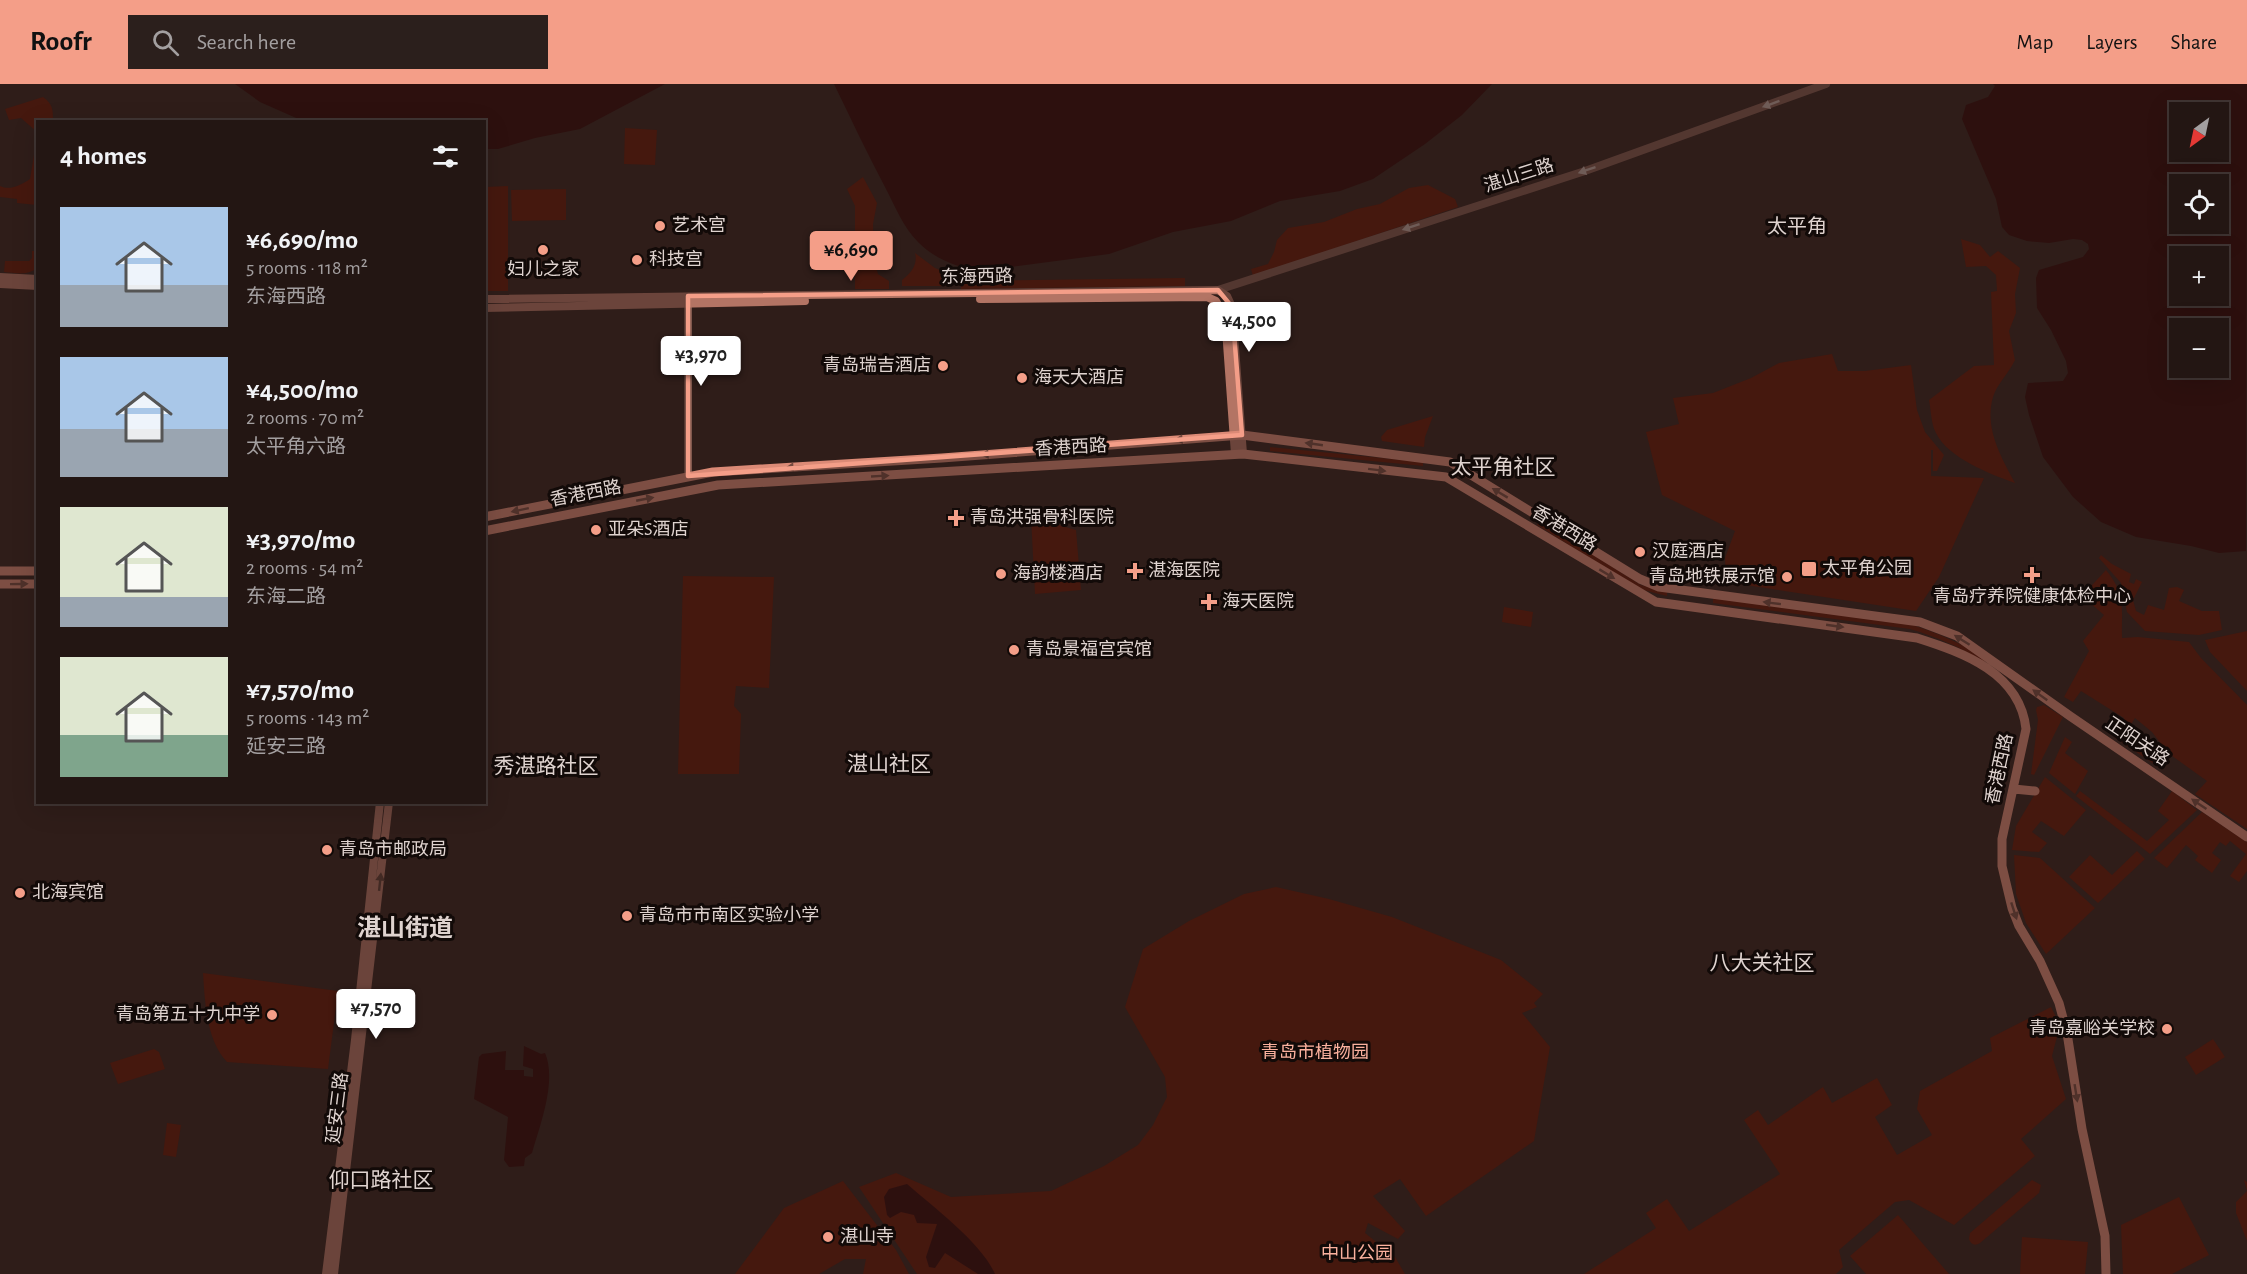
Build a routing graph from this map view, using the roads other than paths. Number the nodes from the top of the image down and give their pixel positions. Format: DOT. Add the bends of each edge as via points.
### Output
graph roads {
  1 [pos="1826,84"];
  2 [pos="0,276"];
  3 [pos="36,279"];
  4 [pos="0,284"];
  5 [pos="36,286"];
  6 [pos="1218,290"];
  7 [pos="486,299"];
  8 [pos="688,300"];
  9 [pos="486,308"];
  10 [pos="1239,435"];
  11 [pos="1239,454"];
  12 [pos="688,476"];
  13 [pos="486,517"];
  14 [pos="486,531"];
  15 [pos="0,571"];
  16 [pos="36,571"];
  17 [pos="0,584"];
  18 [pos="36,584"];
  19 [pos="2010,673"];
  20 [pos="2014,789"];
  21 [pos="2035,791"];
  22 [pos="380,804"];
  23 [pos="389,804"];
  24 [pos="2247,837"];
  25 [pos="326,1274"];
  26 [pos="334,1274"];
  27 [pos="2106,1274"];
  1 -- 6 [label="street, 湛山三路, one-way" via="1585,171"];
  2 -- 3 [label="main road"];
  4 -- 5 [label="main road"];
  6 -- 8 [label="main road, 东海西路"];
  6 -- 10 [label="main road" via="1227,296 1232,307"];
  7 -- 8 [label="main road, 东海西路"];
  8 -- 9 [label="main road, 东海西路"];
  8 -- 10 [label="main road, 东海西路" via="1207,297 1216,301 1225,316"];
  8 -- 12 [label="street"];
  10 -- 11 [label="main road"];
  10 -- 12 [label="main road, 香港西路, one-way"];
  19 -- 10 [label="main road, 香港西路, one-way" via="1958,636 1920,622 1659,587 1450,462"];
  14 -- 11 [label="main road, 香港西路, one-way" via="718,485"];
  11 -- 20 [label="main road, 香港西路, one-way" via="1446,477 1656,602 1917,638 1954,650 1996,674 2012,689 2019,703 2026,729"];
  12 -- 13 [label="main road, 香港西路, one-way"];
  15 -- 16 [label="main road"];
  17 -- 18 [label="main road, one-way"];
  24 -- 19 [label="main road, 正阳关路, one-way"];
  20 -- 21 [label="main road"];
  20 -- 27 [label="main road, 香港西路, one-way" via="2002,839 2002,866 2019,926 2059,1003 2067,1033 2105,1236"];
  22 -- 25 [label="main road, 延安三路"];
  26 -- 23 [label="main road, 延安三路, one-way"];
}
